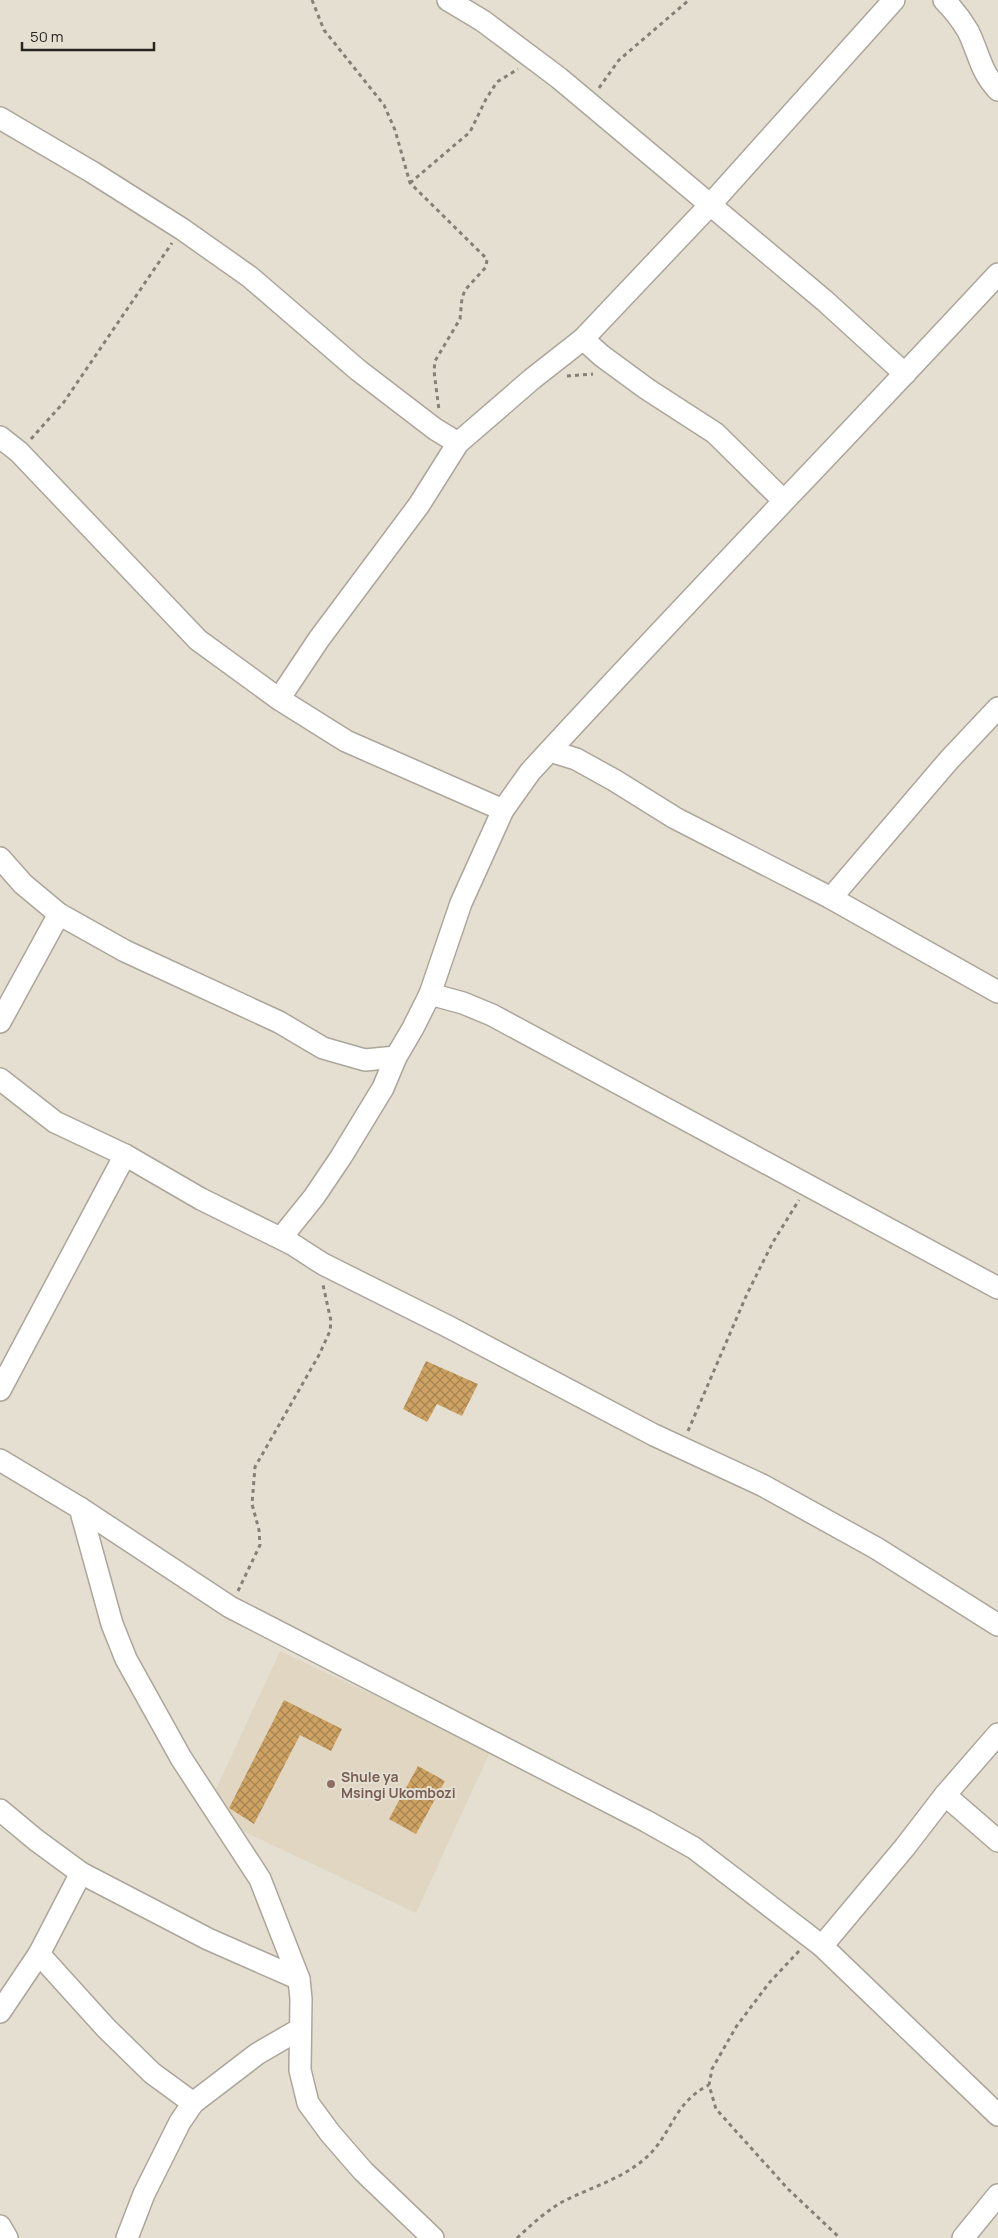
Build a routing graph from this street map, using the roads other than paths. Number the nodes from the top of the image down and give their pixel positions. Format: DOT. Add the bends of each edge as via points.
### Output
graph roads {
  1 [pos="448,0"];
  2 [pos="894,0"];
  3 [pos="944,0"];
  4 [pos="998,90"];
  5 [pos="0,118"];
  6 [pos="710,205"];
  7 [pos="998,274"];
  8 [pos="583,339"];
  9 [pos="905,374"];
  10 [pos="0,437"];
  11 [pos="458,443"];
  12 [pos="783,500"];
  13 [pos="279,699"];
  14 [pos="998,708"];
  15 [pos="550,751"];
  16 [pos="503,810"];
  17 [pos="0,858"];
  18 [pos="831,898"];
  19 [pos="59,914"];
  20 [pos="998,992"];
  21 [pos="430,994"];
  22 [pos="0,1022"];
  23 [pos="396,1057"];
  24 [pos="0,1079"];
  25 [pos="125,1155"];
  26 [pos="281,1238"];
  27 [pos="998,1288"];
  28 [pos="0,1390"];
  29 [pos="0,1460"];
  30 [pos="80,1508"];
  31 [pos="998,1625"];
  32 [pos="998,1734"];
  33 [pos="945,1795"];
  34 [pos="0,1810"];
  35 [pos="998,1842"];
  36 [pos="81,1873"];
  37 [pos="817,1942"];
  38 [pos="39,1954"];
  39 [pos="299,1979"];
  40 [pos="0,2012"];
  41 [pos="300,2030"];
  42 [pos="193,2104"];
  43 [pos="998,2115"];
  44 [pos="998,2194"];
  45 [pos="0,2226"];
  46 [pos="132,2235"];
  47 [pos="7,2238"];
  48 [pos="433,2238"];
  49 [pos="963,2238"];
  1 -- 6 [label="street" via="483,20 536,61"];
  2 -- 6 [label="street"];
  3 -- 4 [label="street" via="968,32 987,78"];
  5 -- 11 [label="street" via="182,229 250,277 358,370 435,430"];
  6 -- 8 [label="street"];
  6 -- 9 [label="street" via="825,301"];
  7 -- 9 [label="street"];
  8 -- 11 [label="street" via="532,378"];
  8 -- 12 [label="street" via="621,370 715,433"];
  9 -- 12 [label="street"];
  10 -- 13 [label="street" via="19,452 198,640"];
  11 -- 13 [label="street" via="419,505 319,639"];
  12 -- 15 [label="street"];
  13 -- 16 [label="street" via="346,741"];
  14 -- 18 [label="street"];
  15 -- 16 [label="street" via="530,772"];
  15 -- 18 [label="street" via="576,759 675,818"];
  16 -- 21 [label="street" via="462,902"];
  17 -- 19 [label="street" via="23,884"];
  18 -- 20 [label="street"];
  19 -- 22 [label="street"];
  19 -- 23 [label="street" via="125,951 278,1022 323,1048 365,1060"];
  21 -- 23 [label="street"];
  21 -- 27 [label="street" via="492,1015"];
  23 -- 26 [label="street" via="383,1088 341,1157"];
  24 -- 25 [label="street" via="55,1122"];
  25 -- 26 [label="street" via="201,1199"];
  25 -- 28 [label="street"];
  26 -- 31 [label="street" via="323,1264 654,1436 762,1485 876,1548"];
  29 -- 30 [label="street"];
  30 -- 37 [label="street" via="230,1607 686,1844"];
  30 -- 39 [label="street" via="112,1624 126,1659 181,1758 260,1879"];
  32 -- 33 [label="street"];
  33 -- 35 [label="street"];
  33 -- 37 [label="street" via="906,1847"];
  34 -- 36 [label="street"];
  36 -- 38 [label="street"];
  36 -- 39 [label="street" via="208,1939"];
  37 -- 43 [label="street"];
  38 -- 40 [label="street"];
  38 -- 42 [label="street" via="145,2066"];
  39 -- 41 [label="street"];
  41 -- 42 [label="street" via="257,2054"];
  41 -- 48 [label="street" via="300,2070 308,2103 363,2171"];
  42 -- 46 [label="street" via="144,2194"];
  44 -- 49 [label="street"];
  45 -- 47 [label="street"];
}
